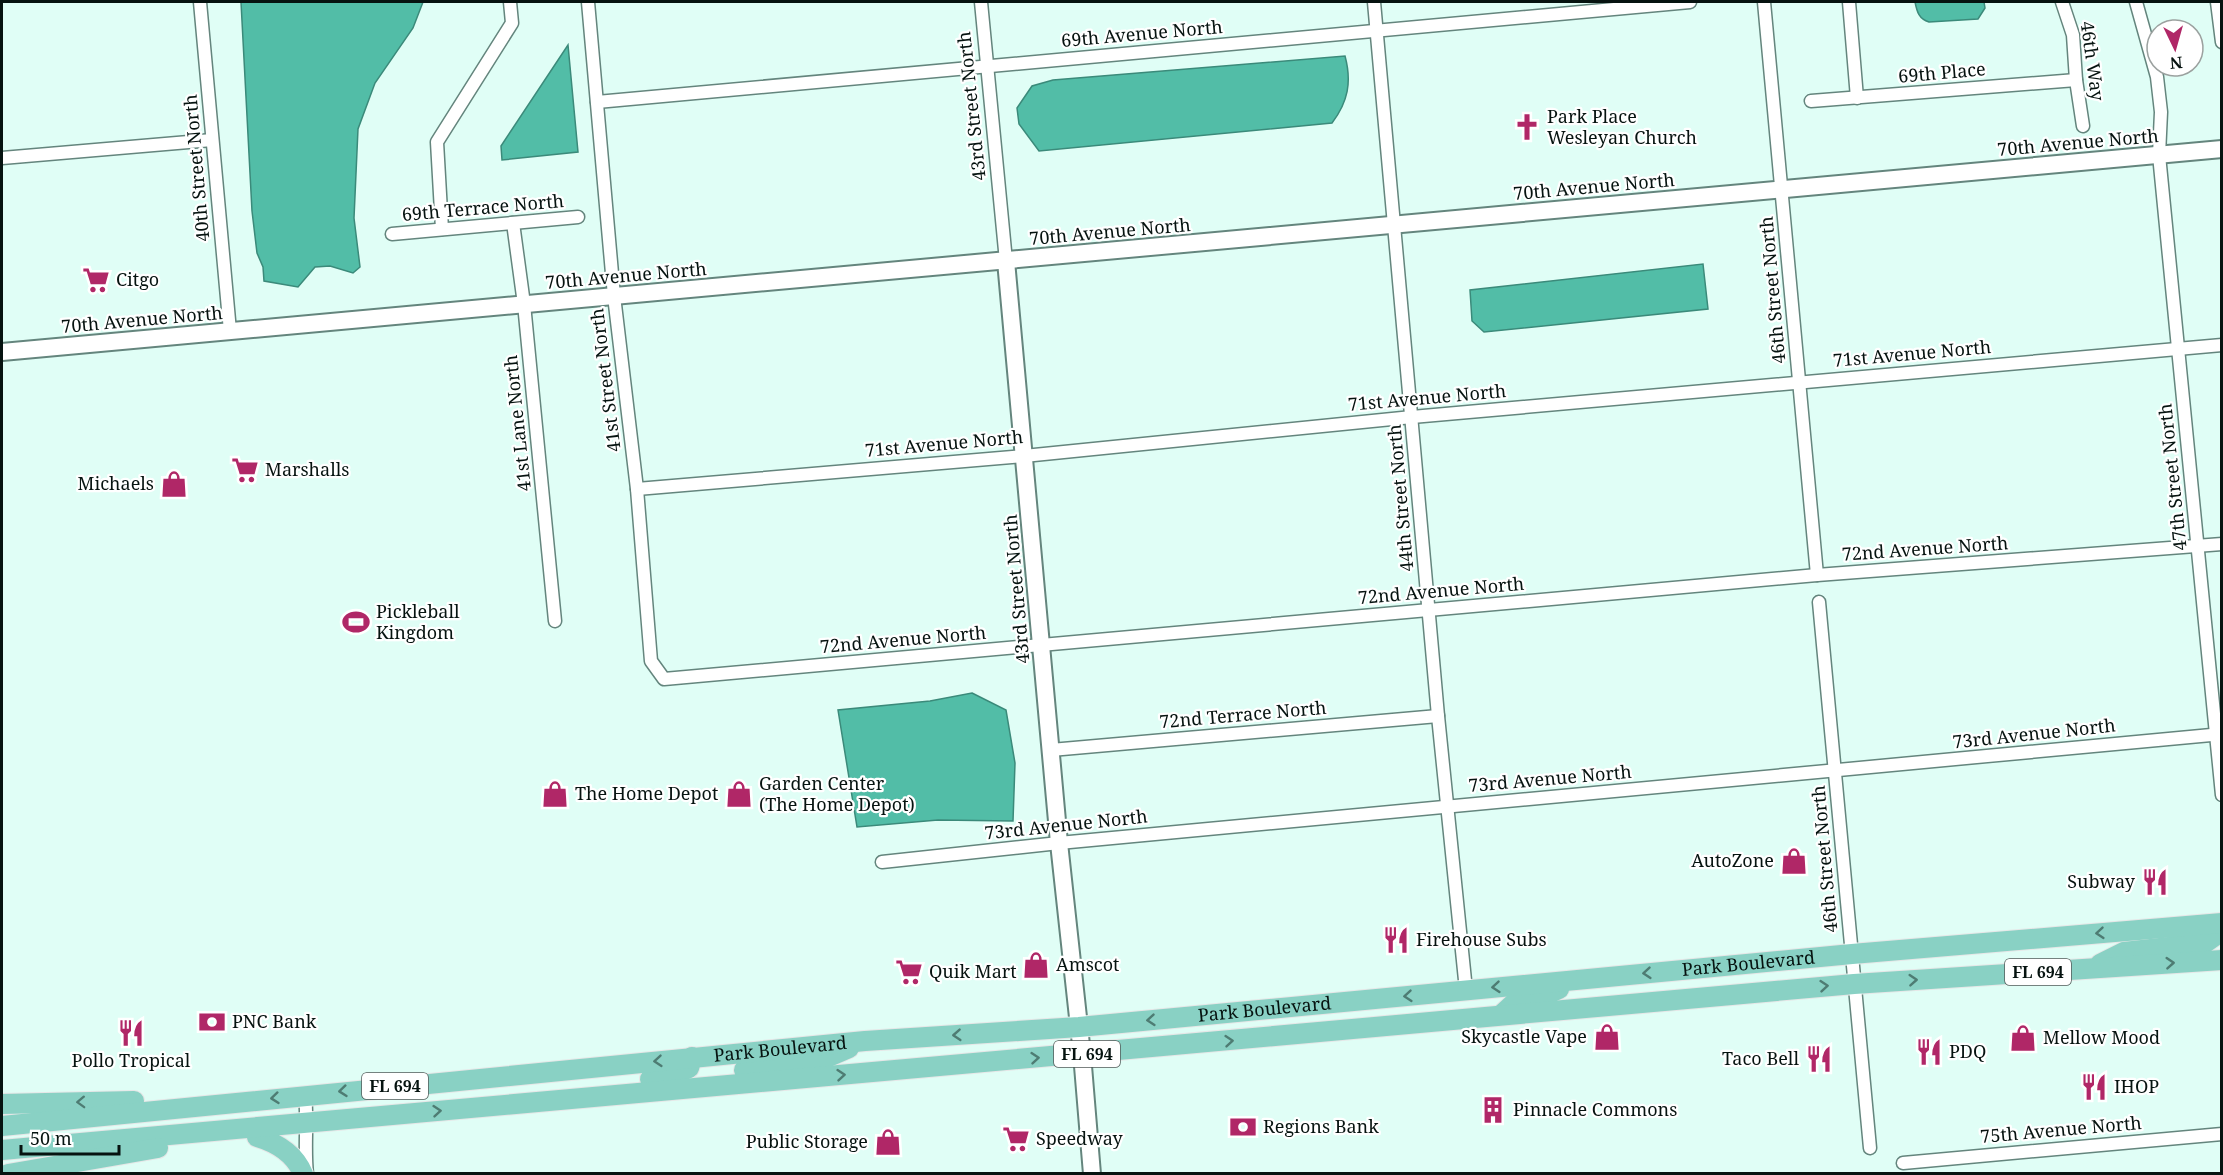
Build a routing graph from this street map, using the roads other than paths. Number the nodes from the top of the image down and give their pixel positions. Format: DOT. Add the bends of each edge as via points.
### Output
graph roads {
  1 [pos="200,2"];
  2 [pos="510,2"];
  3 [pos="588,2"];
  4 [pos="981,2"];
  5 [pos="1374,2"];
  6 [pos="1690,2"];
  7 [pos="1764,2"];
  8 [pos="1849,2"];
  9 [pos="2062,2"];
  10 [pos="2136,2"];
  11 [pos="2217,2"];
  12 [pos="1377,30"];
  13 [pos="2222,42"];
  14 [pos="987,66"];
  15 [pos="2076,80"];
  16 [pos="1857,98"];
  17 [pos="1811,101"];
  18 [pos="597,102"];
  19 [pos="2083,126"];
  20 [pos="213,140"];
  21 [pos="2222,149"];
  22 [pos="2159,155"];
  23 [pos="2,158"];
  24 [pos="1781,190"];
  25 [pos="578,217"];
  26 [pos="513,222"];
  27 [pos="1394,225"];
  28 [pos="442,229"];
  29 [pos="392,234"];
  30 [pos="1006,261"];
  31 [pos="614,296"];
  32 [pos="524,304"];
  33 [pos="230,331"];
  34 [pos="2222,345"];
  35 [pos="2178,348"];
  36 [pos="2,352"];
  37 [pos="1799,382"];
  38 [pos="1412,417"];
  39 [pos="1024,456"];
  40 [pos="637,489"];
  41 [pos="2222,544"];
  42 [pos="2198,546"];
  43 [pos="1818,575"];
  44 [pos="1819,602"];
  45 [pos="1429,609"];
  46 [pos="555,621"];
  47 [pos="1041,645"];
  48 [pos="664,679"];
  49 [pos="1437,716"];
  50 [pos="2218,734"];
  51 [pos="1051,750"];
  52 [pos="1835,771"];
  53 [pos="2222,795"];
  54 [pos="1447,807"];
  55 [pos="1059,843"];
  56 [pos="882,862"];
  57 [pos="2222,922"];
  58 [pos="2222,931"];
  59 [pos="1852,954"];
  60 [pos="2222,960"];
  61 [pos="2093,968"];
  62 [pos="1567,981"];
  63 [pos="1854,984"];
  64 [pos="1466,990"];
  65 [pos="1501,1016"];
  66 [pos="1403,1025"];
  67 [pos="1079,1027"];
  68 [pos="865,1041"];
  69 [pos="1082,1054"];
  70 [pos="692,1057"];
  71 [pos="701,1087"];
  72 [pos="305,1095"];
  73 [pos="245,1101"];
  74 [pos="2,1104"];
  75 [pos="480,1107"];
  76 [pos="308,1123"];
  77 [pos="2,1126"];
  78 [pos="2222,1134"];
  79 [pos="257,1137"];
  80 [pos="1870,1148"];
  81 [pos="2,1150"];
  82 [pos="1903,1163"];
  83 [pos="8,1173"];
  84 [pos="305,1173"];
  85 [pos="1092,1173"];
  1 -- 20 [label="street, 40th Street North"];
  2 -- 28 [label="street" via="512,23 436,142"];
  3 -- 18 [label="street, 41st Street North"];
  4 -- 14 [label="street, 43rd Street North"];
  5 -- 12 [label="street, 44th Street North"];
  6 -- 12 [label="street, 69th Avenue North"];
  7 -- 24 [label="street, 46th Street North"];
  8 -- 16 [label="street"];
  9 -- 15 [label="street, 46th Way" via="2073,35"];
  10 -- 22 [label="street, 47th Street North" via="2157,77 2161,112"];
  11 -- 13 [label="street"];
  12 -- 14 [label="street, 69th Avenue North"];
  12 -- 27 [label="street, 44th Street North"];
  14 -- 18 [label="street, 69th Avenue North"];
  14 -- 30 [label="street, 43rd Street North"];
  15 -- 16 [label="street, 69th Place"];
  15 -- 19 [label="street, 46th Way"];
  16 -- 17 [label="street, 69th Place"];
  18 -- 31 [label="street, 41st Street North"];
  20 -- 23 [label="street"];
  20 -- 33 [label="street, 40th Street North"];
  21 -- 22 [label="street, 70th Avenue North"];
  22 -- 24 [label="street, 70th Avenue North"];
  22 -- 35 [label="street, 47th Street North"];
  24 -- 27 [label="street, 70th Avenue North"];
  24 -- 37 [label="street, 46th Street North"];
  25 -- 26 [label="street, 69th Terrace North"];
  26 -- 28 [label="street, 69th Terrace North"];
  26 -- 32 [label="street, 41st Lane North"];
  27 -- 30 [label="street, 70th Avenue North"];
  27 -- 38 [label="street, 44th Street North"];
  28 -- 29 [label="street, 69th Terrace North"];
  30 -- 31 [label="street, 70th Avenue North"];
  30 -- 39 [label="street, 43rd Street North"];
  31 -- 32 [label="street, 70th Avenue North"];
  31 -- 40 [label="street, 41st Street North"];
  32 -- 33 [label="street, 70th Avenue North"];
  32 -- 46 [label="street, 41st Lane North"];
  33 -- 36 [label="street, 70th Avenue North"];
  34 -- 35 [label="street, 71st Avenue North"];
  35 -- 37 [label="street, 71st Avenue North"];
  35 -- 42 [label="street, 47th Street North"];
  37 -- 38 [label="street, 71st Avenue North"];
  37 -- 43 [label="street, 46th Street North"];
  38 -- 39 [label="street, 71st Avenue North"];
  38 -- 45 [label="street, 44th Street North"];
  39 -- 40 [label="street, 71st Avenue North"];
  39 -- 47 [label="street, 43rd Street North"];
  40 -- 48 [label="street, 41st Street North" via="651,661"];
  41 -- 42 [label="street, 72nd Avenue North"];
  42 -- 43 [label="street, 72nd Avenue North"];
  42 -- 50 [label="street, 47th Street North"];
  43 -- 45 [label="street, 72nd Avenue North"];
  44 -- 52 [label="street, 46th Street North"];
  45 -- 47 [label="street, 72nd Avenue North"];
  45 -- 49 [label="street, 44th Street North"];
  47 -- 48 [label="street, 72nd Avenue North"];
  47 -- 51 [label="street, 43rd Street North"];
  49 -- 51 [label="street, 72nd Terrace North"];
  49 -- 54 [label="street, 44th Street North"];
  50 -- 52 [label="street, 73rd Avenue North"];
  50 -- 53 [label="street, 47th Street North"];
  51 -- 55 [label="street, 43rd Street North"];
  52 -- 54 [label="street, 73rd Avenue North"];
  52 -- 59 [label="street, 46th Street North"];
  54 -- 55 [label="street, 73rd Avenue North"];
  54 -- 64 [label="street, 44th Street North"];
  55 -- 56 [label="street, 73rd Avenue North"];
  55 -- 67 [label="street, 43rd Street North"];
  57 -- 59 [label="main road, Park Boulevard / FL 694, one-way"];
  58 -- 61 [label="main road" via="2205,944 2124,952"];
  59 -- 62 [label="main road, Park Boulevard / FL 694, one-way"];
  59 -- 63 [label="street, 46th Street North"];
  61 -- 60 [label="main road, Park Boulevard / FL 694, one-way"];
  63 -- 61 [label="main road, Park Boulevard / FL 694, one-way"];
  62 -- 64 [label="main road, Park Boulevard / FL 694, one-way"];
  62 -- 65 [label="main road" via="1546,995 1515,1002"];
  65 -- 63 [label="main road, Park Boulevard / FL 694, one-way"];
  63 -- 80 [label="street, 46th Street North"];
  64 -- 66 [label="main road" via="1461,1000 1451,1006 1415,1014"];
  64 -- 67 [label="main road, Park Boulevard / FL 694, one-way"];
  65 -- 66 [label="main road, Park Boulevard / FL 694"];
  69 -- 66 [label="main road, Park Boulevard / FL 694, one-way"];
  67 -- 68 [label="main road, Park Boulevard / FL 694, one-way"];
  67 -- 69 [label="street, 43rd Street North"];
  68 -- 70 [label="main road, Park Boulevard / FL 694"];
  68 -- 71 [label="main road" via="812,1064 712,1074 700,1080"];
  71 -- 69 [label="main road, Park Boulevard / FL 694, one-way"];
  69 -- 85 [label="street, 43rd Street North"];
  70 -- 72 [label="main road, Park Boulevard / FL 694, one-way"];
  70 -- 75 [label="main road" via="689,1068 669,1078 517,1092"];
  71 -- 75 [label="main road, Park Boulevard / FL 694"];
  72 -- 73 [label="main road, FL 694, one-way"];
  72 -- 76 [label="street"];
  73 -- 74 [label="main road, one-way"];
  73 -- 77 [label="main road, FL 694"];
  76 -- 75 [label="main road, Park Boulevard / FL 694, one-way"];
  76 -- 79 [label="main road" via="284,1134"];
  76 -- 81 [label="main road, FL 694"];
  76 -- 84 [label="street"];
  78 -- 82 [label="street, 75th Avenue North"];
  79 -- 83 [label="main road"];
  79 -- 84 [label="main road" via="282,1149"];
}
